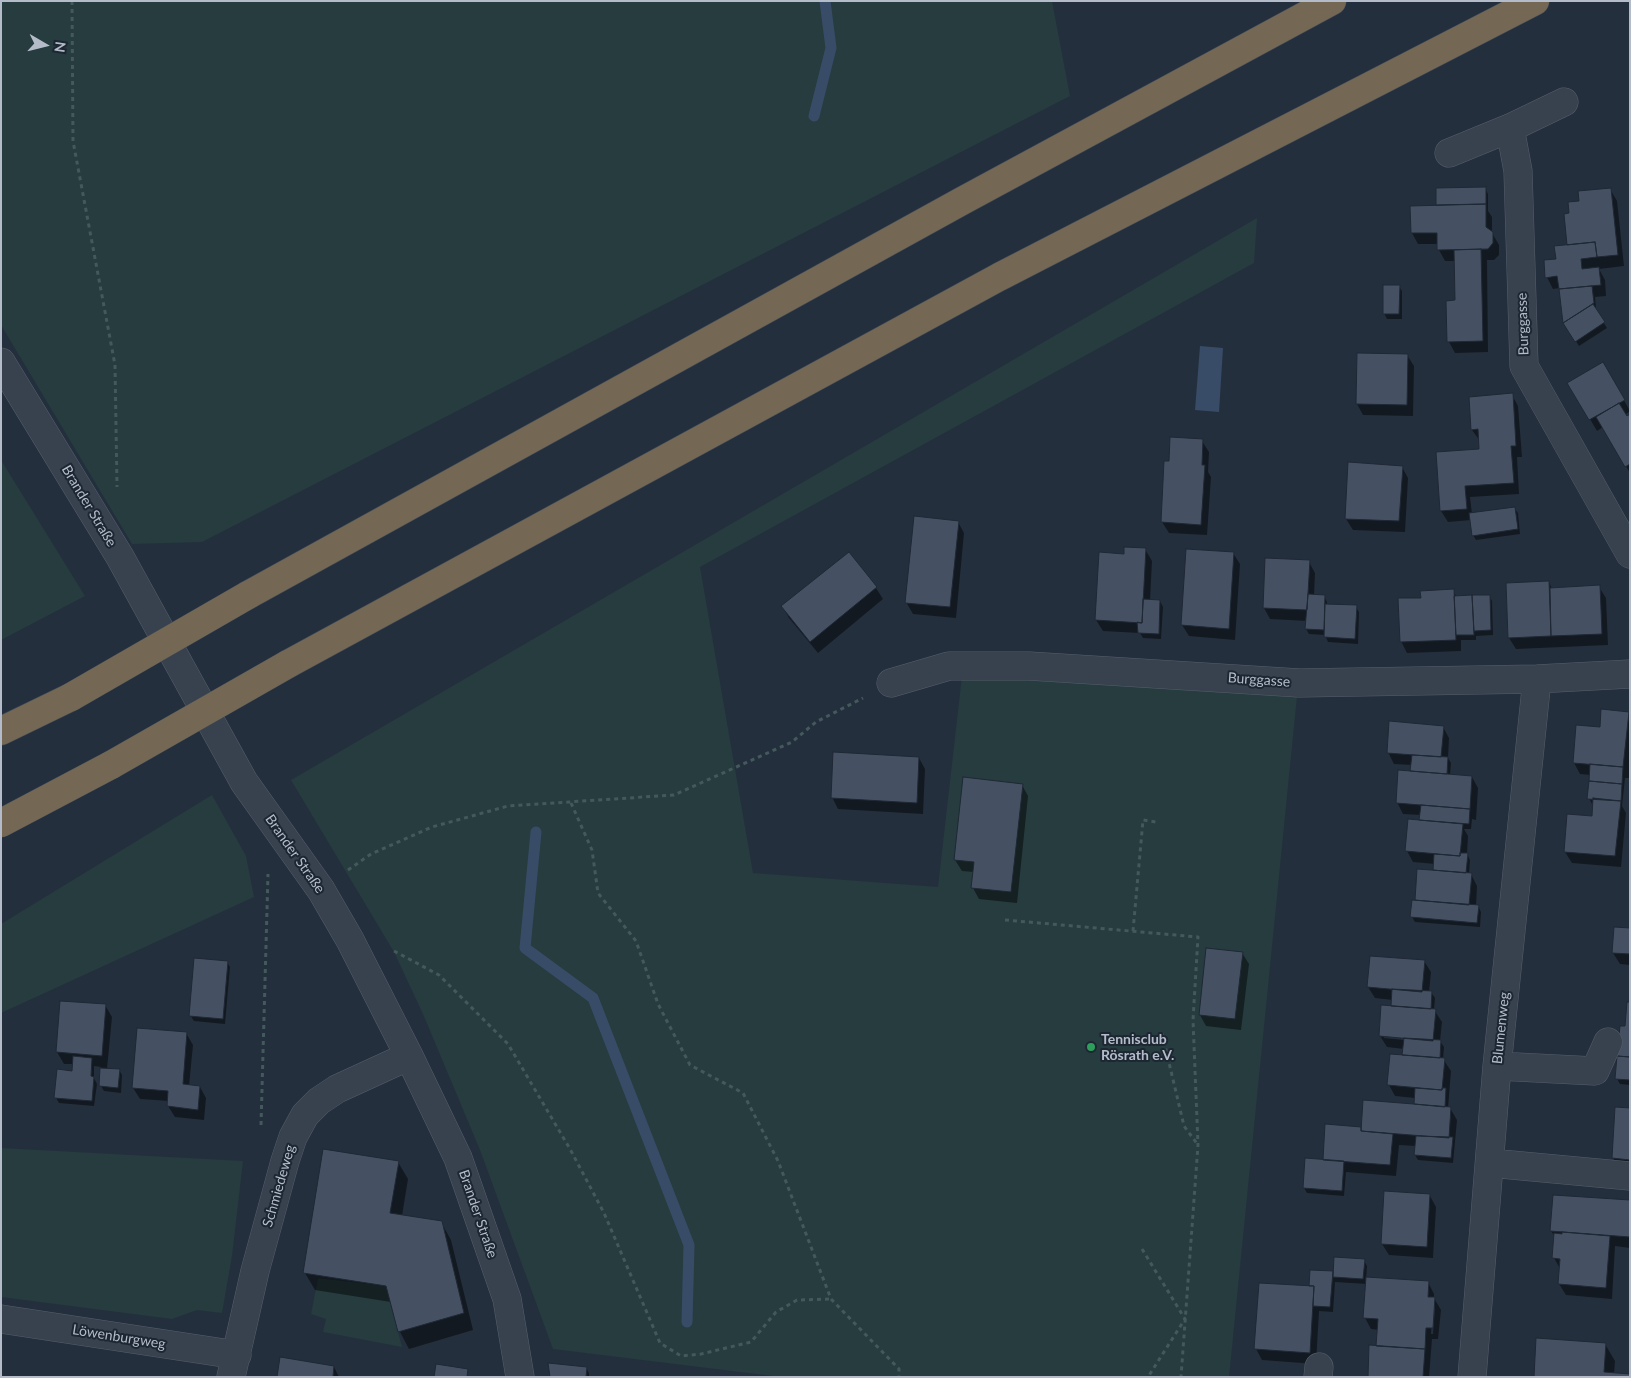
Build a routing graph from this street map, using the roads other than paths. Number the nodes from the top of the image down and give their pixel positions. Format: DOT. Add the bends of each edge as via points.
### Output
graph roads {
  1 [pos="1332,1"];
  2 [pos="1535,1"];
  3 [pos="1564,102"];
  4 [pos="1510,128"];
  5 [pos="1448,153"];
  6 [pos="1,362"];
  7 [pos="1630,554"];
  8 [pos="1630,674"];
  9 [pos="1537,679"];
  10 [pos="891,683"];
  11 [pos="1,731"];
  12 [pos="1,824"];
  13 [pos="1608,1042"];
  14 [pos="409,1056"];
  15 [pos="1497,1066"];
  16 [pos="1490,1163"];
  17 [pos="1630,1176"];
  18 [pos="1,1319"];
  19 [pos="234,1366"];
  20 [pos="520,1377"];
  21 [pos="1472,1377"];
  1 -- 11 [label="highway, bridge" via="248,595 71,697"];
  2 -- 12 [label="highway, bridge" via="999,277"];
  3 -- 4 [label="street"];
  4 -- 5 [label="street"];
  4 -- 7 [label="street, Burggasse" via="1518,171 1524,366"];
  6 -- 14 [label="street, Brander Straße" via="120,557 244,782 321,890"];
  8 -- 9 [label="street, Burggasse"];
  9 -- 10 [label="street, Burggasse" via="1298,683 1029,666 949,666"];
  9 -- 15 [label="street, Blumenweg"];
  13 -- 15 [label="street" via="1595,1072"];
  14 -- 19 [label="street, Schmiedeweg" via="337,1089 304,1115 284,1160"];
  14 -- 20 [label="street, Brander Straße" via="458,1158 507,1299"];
  15 -- 16 [label="street, Blumenweg"];
  16 -- 17 [label="street"];
  16 -- 21 [label="street, Blumenweg"];
  18 -- 19 [label="street, Löwenburgweg"];
}
